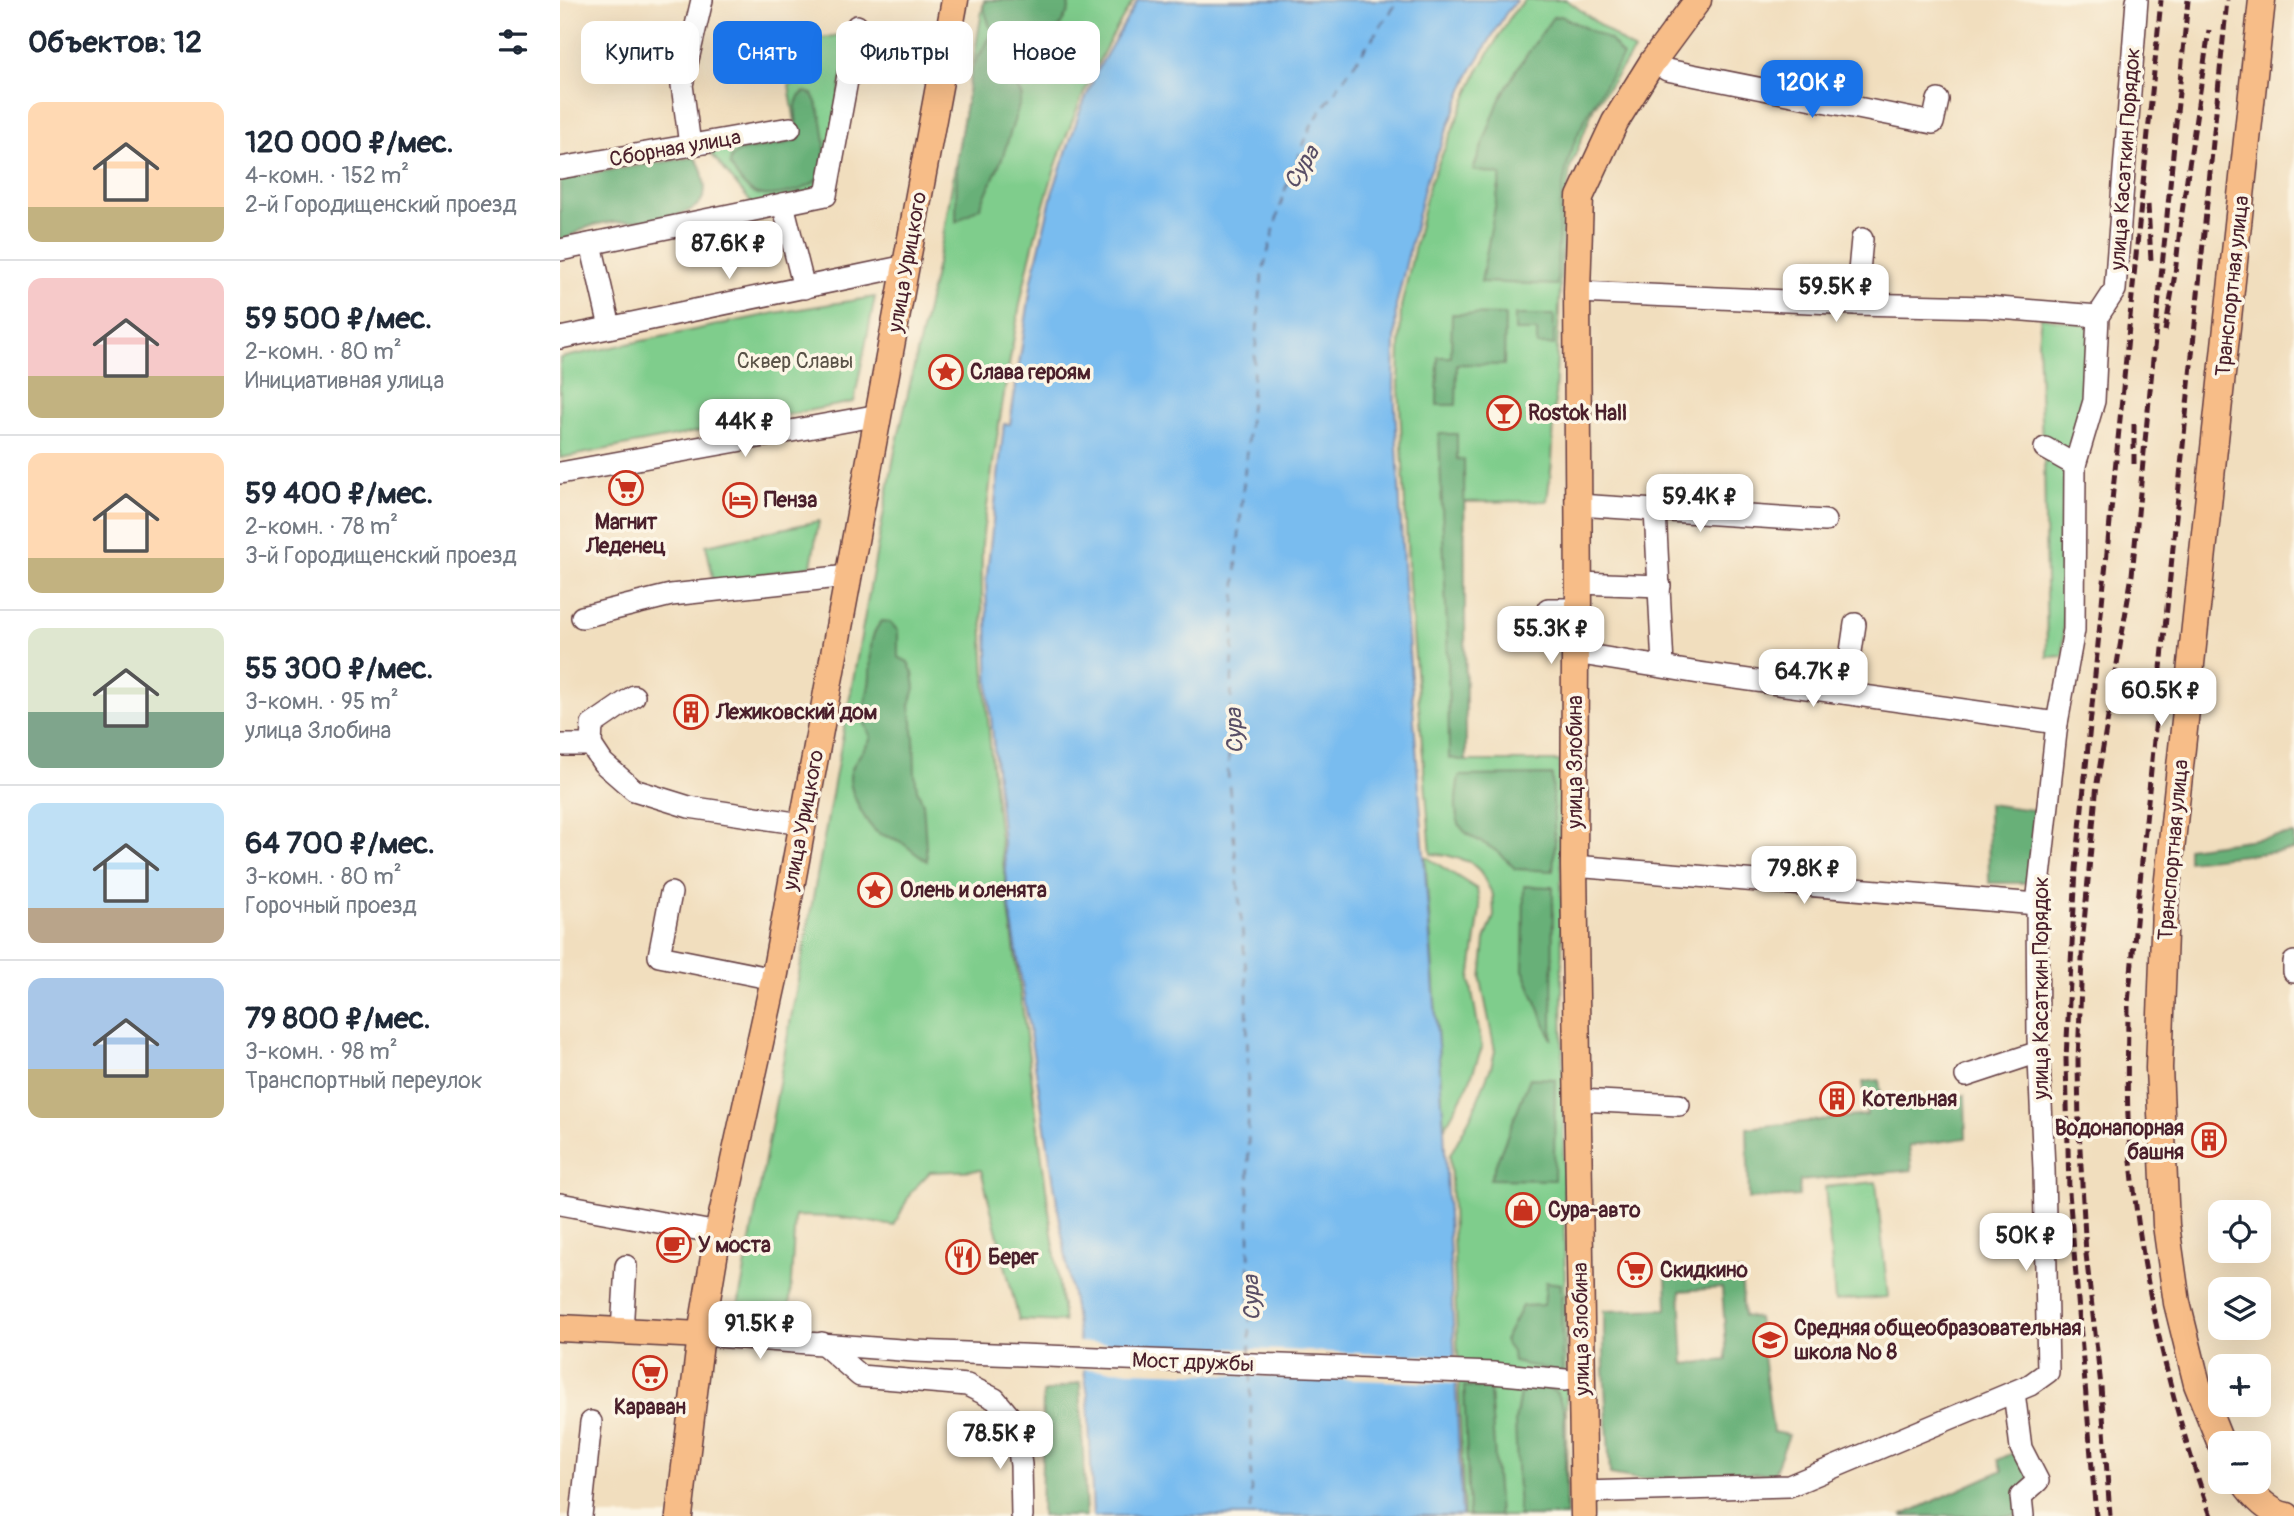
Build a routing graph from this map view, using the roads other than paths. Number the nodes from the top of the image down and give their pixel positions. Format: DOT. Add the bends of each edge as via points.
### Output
graph roads {
  1 [pos="702,0"];
  2 [pos="954,0"];
  3 [pos="1698,0"];
  4 [pos="2137,0"];
  5 [pos="2262,0"];
  6 [pos="1653,61"];
  7 [pos="846,84"];
  8 [pos="1938,100"];
  9 [pos="790,128"];
  10 [pos="690,145"];
  11 [pos="560,168"];
  12 [pos="783,204"];
  13 [pos="1862,239"];
  14 [pos="591,244"];
  15 [pos="560,250"];
  16 [pos="906,266"];
  17 [pos="804,288"];
  18 [pos="1577,292"];
  19 [pos="1856,304"];
  20 [pos="2098,316"];
  21 [pos="610,327"];
  22 [pos="560,338"];
  23 [pos="878,415"];
  24 [pos="2045,448"];
  25 [pos="2075,465"];
  26 [pos="560,473"];
  27 [pos="1578,505"];
  28 [pos="1655,510"];
  29 [pos="1825,521"];
  30 [pos="848,576"];
  31 [pos="1660,586"];
  32 [pos="1579,596"];
  33 [pos="1548,609"];
  34 [pos="582,617"];
  35 [pos="1855,624"];
  36 [pos="1575,653"];
  37 [pos="1663,666"];
  38 [pos="1845,693"];
  39 [pos="634,696"];
  40 [pos="2057,723"];
  41 [pos="591,745"];
  42 [pos="560,746"];
  43 [pos="802,824"];
  44 [pos="1574,866"];
  45 [pos="671,893"];
  46 [pos="2036,904"];
  47 [pos="2294,961"];
  48 [pos="2294,972"];
  49 [pos="774,979"];
  50 [pos="2039,1052"];
  51 [pos="1966,1076"];
  52 [pos="1579,1100"];
  53 [pos="1679,1105"];
  54 [pos="560,1204"];
  55 [pos="718,1233"];
  56 [pos="625,1266"];
  57 [pos="560,1328"];
  58 [pos="622,1331"];
  59 [pos="701,1335"];
  60 [pos="822,1343"];
  61 [pos="1565,1380"];
  62 [pos="2014,1392"];
  63 [pos="591,1422"];
  64 [pos="2216,1431"];
  65 [pos="2255,1494"];
  66 [pos="1583,1504"];
  67 [pos="581,1516"];
  68 [pos="680,1516"];
  69 [pos="1023,1516"];
  70 [pos="2023,1516"];
  71 [pos="2287,1516"];
  1 -- 10 [label="street" via="682,85"];
  2 -- 16 [label="main road, улица Урицкого"];
  3 -- 6 [label="main road, улица Злобина"];
  4 -- 20 [label="street, улица Касаткин Порядок" via="2115,290"];
  5 -- 64 [label="main road, Транспортная улица" via="2165,907 2159,1068 2166,1225 2177,1303 2197,1384"];
  6 -- 8 [label="street" via="1667,70 1933,122"];
  6 -- 18 [label="main road, улица Злобина" via="1615,122 1580,197"];
  7 -- 12 [label="street" via="826,195"];
  9 -- 10 [label="street, Сборная улица"];
  10 -- 11 [label="street, Сборная улица"];
  12 -- 14 [label="street"];
  12 -- 17 [label="street"];
  13 -- 19 [label="street"];
  14 -- 15 [label="street"];
  14 -- 21 [label="street"];
  16 -- 17 [label="street"];
  16 -- 23 [label="main road, улица Урицкого"];
  17 -- 21 [label="street"];
  18 -- 19 [label="street"];
  18 -- 27 [label="main road, улица Злобина"];
  19 -- 20 [label="street"];
  20 -- 25 [label="street, улица Касаткин Порядок" via="2094,401"];
  21 -- 22 [label="street"];
  23 -- 26 [label="street"];
  23 -- 30 [label="main road, улица Урицкого"];
  24 -- 25 [label="street"];
  25 -- 40 [label="street, улица Касаткин Порядок" via="2074,630"];
  27 -- 28 [label="street"];
  27 -- 32 [label="main road, улица Злобина"];
  28 -- 29 [label="street"];
  28 -- 31 [label="street"];
  30 -- 34 [label="street" via="671,595"];
  30 -- 43 [label="main road, улица Урицкого"];
  31 -- 32 [label="street"];
  31 -- 37 [label="street"];
  32 -- 33 [label="street"];
  32 -- 36 [label="main road, улица Злобина"];
  35 -- 38 [label="street"];
  36 -- 37 [label="street"];
  36 -- 44 [label="main road, улица Злобина"];
  37 -- 38 [label="street"];
  38 -- 40 [label="street"];
  39 -- 41 [label="street" via="592,726"];
  40 -- 46 [label="street, улица Касаткин Порядок"];
  41 -- 42 [label="street"];
  41 -- 43 [label="street" via="603,763 634,790 689,807"];
  43 -- 49 [label="main road, улица Урицкого"];
  44 -- 46 [label="street"];
  44 -- 52 [label="main road, улица Злобина"];
  45 -- 49 [label="street" via="659,956"];
  46 -- 50 [label="street, улица Касаткин Порядок"];
  47 -- 48 [label="street"];
  49 -- 55 [label="main road, улица Урицкого"];
  50 -- 51 [label="street"];
  50 -- 62 [label="street, улица Касаткин Порядок" via="2048,1372"];
  52 -- 53 [label="street"];
  52 -- 66 [label="main road, улица Злобина"];
  54 -- 55 [label="street"];
  55 -- 59 [label="main road, улица Урицкого"];
  56 -- 58 [label="street"];
  57 -- 58 [label="main road"];
  58 -- 59 [label="main road"];
  59 -- 60 [label="street, Мост дружбы"];
  59 -- 68 [label="main road, улица Урицкого"];
  60 -- 61 [label="street, Мост дружбы"];
  60 -- 69 [label="street" via="860,1376 967,1385 995,1399 1015,1423"];
  62 -- 66 [label="street, улица Касаткин Порядок" via="1789,1486"];
  62 -- 70 [label="street" via="2021,1448 2038,1481 2021,1496"];
  63 -- 67 [label="street"];
  65 -- 71 [label="main road" via="2278,1515"];
}
